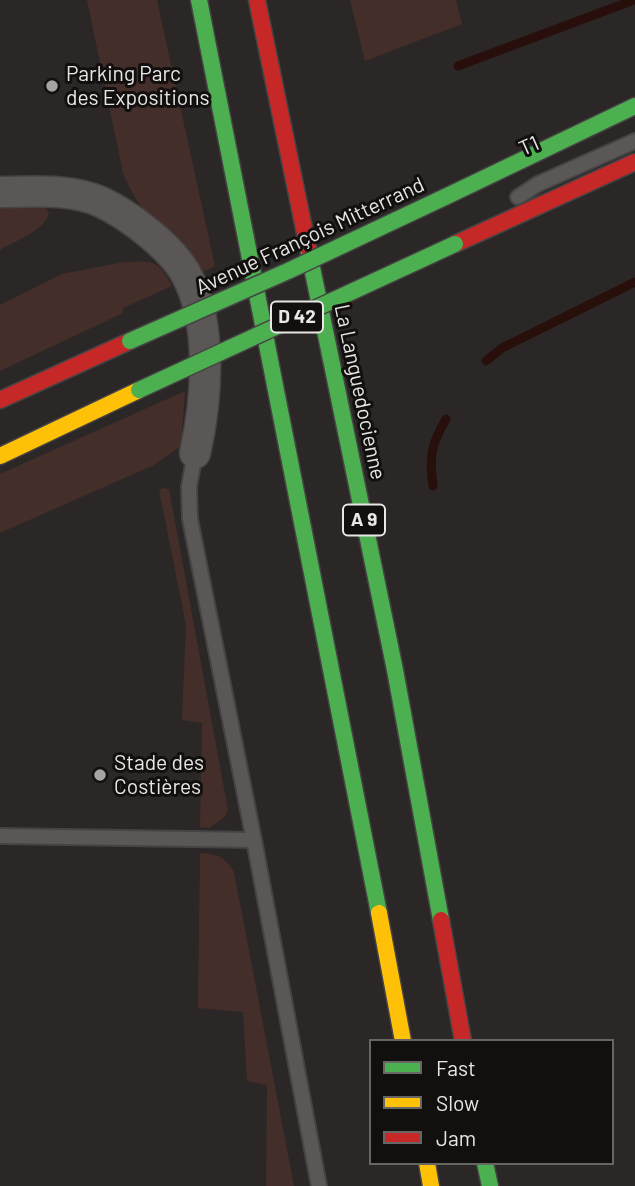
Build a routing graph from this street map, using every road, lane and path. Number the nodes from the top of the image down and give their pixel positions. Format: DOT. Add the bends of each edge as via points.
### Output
graph roads {
  1 [pos="199,0"];
  2 [pos="257,0"];
  3 [pos="635,106"];
  4 [pos="635,121"];
  5 [pos="635,141"];
  6 [pos="635,162"];
  7 [pos="0,192"];
  8 [pos="443,203"];
  9 [pos="453,237"];
  10 [pos="124,358"];
  11 [pos="136,384"];
  12 [pos="0,400"];
  13 [pos="85,400"];
  14 [pos="0,413"];
  15 [pos="195,453"];
  16 [pos="0,456"];
  17 [pos="0,836"];
  18 [pos="254,840"];
  19 [pos="403,1039"];
  20 [pos="463,1039"];
  21 [pos="427,1165"];
  22 [pos="485,1165"];
  23 [pos="319,1186"];
  24 [pos="431,1186"];
  25 [pos="490,1186"];
  1 -- 19 [label="main road"];
  2 -- 20 [label="main road, La Languedocienne / A 9" via="396,670"];
  3 -- 8 [label="main road, Avenue François Mitterrand / D 42"];
  4 -- 8 [label="lane, T1 / T1"];
  5 -- 9 [label="lane, T1 / T1" via="538,184"];
  6 -- 9 [label="main road, D 42"];
  7 -- 15 [label="street" via="65,193 100,201 136,223 176,257 197,301 202,332 205,389"];
  8 -- 12 [label="main road, Avenue François Mitterrand / D 42, bridge"];
  9 -- 11 [label="main road, D 42, bridge"];
  10 -- 14 [label="lane"];
  11 -- 13 [label="lane"];
  11 -- 16 [label="main road, D 42"];
  15 -- 18 [label="lane" via="188,487 190,519"];
  17 -- 18 [label="lane"];
  18 -- 23 [label="lane"];
  21 -- 24 [label="main road"];
  22 -- 25 [label="main road"];
}
